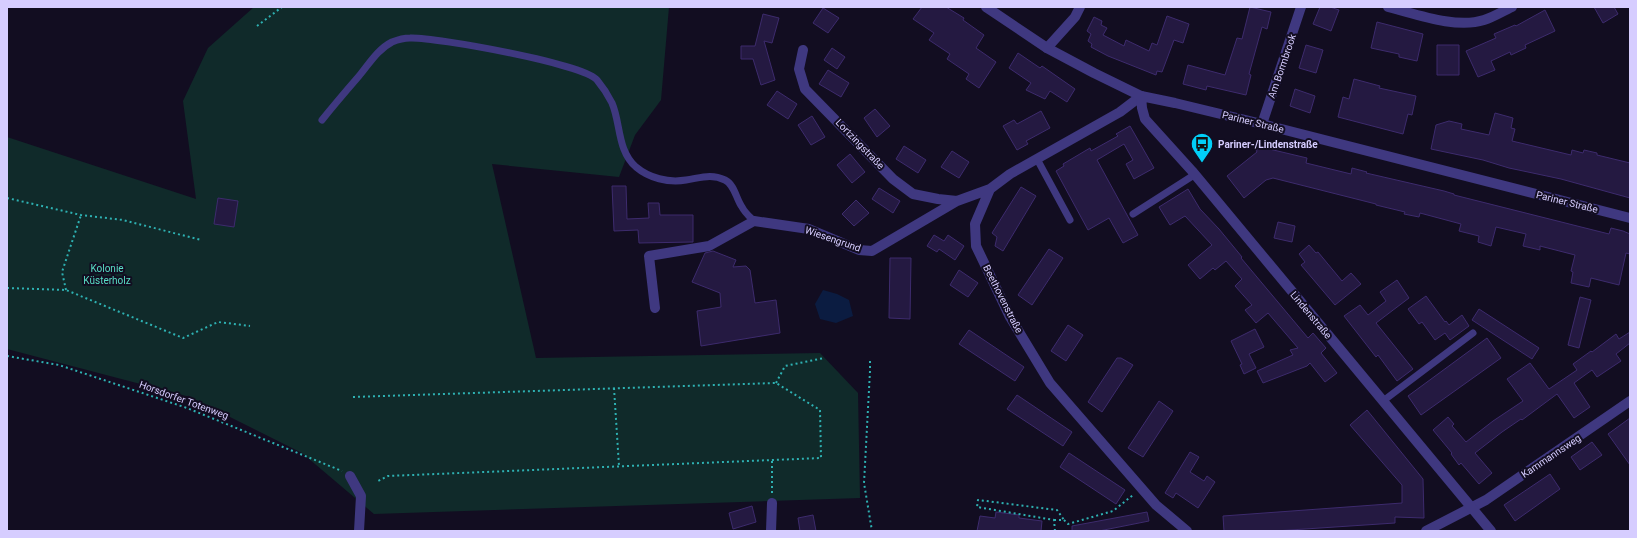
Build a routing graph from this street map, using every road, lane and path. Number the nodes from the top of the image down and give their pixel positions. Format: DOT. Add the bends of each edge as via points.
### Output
graph roads {
  1 [pos="282,7"];
  2 [pos="986,7"];
  3 [pos="1080,7"];
  4 [pos="1301,7"];
  5 [pos="1388,7"];
  6 [pos="1512,7"];
  7 [pos="257,26"];
  8 [pos="1047,48"];
  9 [pos="803,50"];
  10 [pos="1141,96"];
  11 [pos="322,120"];
  12 [pos="1262,124"];
  13 [pos="1037,159"];
  14 [pos="1194,175"];
  15 [pos="990,189"];
  16 [pos="7,198"];
  17 [pos="957,200"];
  18 [pos="1133,214"];
  19 [pos="81,215"];
  20 [pos="1630,218"];
  21 [pos="1070,220"];
  22 [pos="754,221"];
  23 [pos="201,240"];
  24 [pos="7,288"];
  25 [pos="66,290"];
  26 [pos="655,308"];
  27 [pos="250,326"];
  28 [pos="1473,333"];
  29 [pos="7,356"];
  30 [pos="824,358"];
  31 [pos="870,361"];
  32 [pos="776,383"];
  33 [pos="614,388"];
  34 [pos="353,397"];
  35 [pos="1383,401"];
  36 [pos="1630,401"];
  37 [pos="772,461"];
  38 [pos="619,466"];
  39 [pos="350,476"];
  40 [pos="376,482"];
  41 [pos="1142,488"];
  42 [pos="772,503"];
  43 [pos="1471,508"];
  44 [pos="1054,520"];
  45 [pos="1064,520"];
  46 [pos="359,531"];
  47 [pos="771,531"];
  48 [pos="872,531"];
  49 [pos="1055,531"];
  50 [pos="1187,531"];
  51 [pos="1426,531"];
  52 [pos="1491,531"];
  1 -- 7 [label="path"];
  2 -- 8 [label="street, Pariner Straße"];
  3 -- 8 [label="street" via="1075,17"];
  4 -- 12 [label="street, Am Bormbrook"];
  5 -- 6 [label="street" via="1461,23 1484,20"];
  8 -- 10 [label="street, Pariner Straße"];
  9 -- 17 [label="street, Lortzingstraße" via="799,70 805,89 893,179 913,194"];
  10 -- 12 [label="street, Pariner Straße"];
  10 -- 13 [label="street, Beethovenstraße" via="1120,112"];
  10 -- 14 [label="street, Lindenstraße" via="1145,119"];
  11 -- 22 [label="lane" via="383,47 394,41 409,38 467,44 539,60 596,78 612,103 624,151 644,174 659,179 685,180 705,176 726,180 733,187 742,208"];
  12 -- 20 [label="street, Pariner Straße"];
  13 -- 15 [label="street, Beethovenstraße"];
  13 -- 21 [label="lane"];
  14 -- 18 [label="lane"];
  14 -- 35 [label="street, Lindenstraße"];
  15 -- 17 [label="street, Wiesengrund"];
  15 -- 41 [label="street, Beethovenstraße" via="975,224 976,246 1010,317 1050,383"];
  16 -- 19 [label="path"];
  17 -- 22 [label="street, Wiesengrund" via="872,251 859,250 809,229"];
  19 -- 23 [label="path" via="123,220"];
  19 -- 25 [label="path" via="62,272"];
  22 -- 26 [label="street" via="709,246 649,256"];
  24 -- 25 [label="path"];
  25 -- 27 [label="path" via="183,338 218,322"];
  28 -- 35 [label="lane"];
  29 -- 39 [label="path, Horsdorfer Totenweg" via="59,365 187,408 341,470"];
  30 -- 32 [label="path" via="785,366"];
  31 -- 48 [label="path" via="864,484"];
  32 -- 33 [label="path"];
  32 -- 37 [label="path" via="820,410 821,458"];
  33 -- 34 [label="path"];
  33 -- 38 [label="path"];
  35 -- 43 [label="street, Lindenstraße"];
  36 -- 43 [label="street, Kammannsweg"];
  37 -- 38 [label="path"];
  37 -- 42 [label="path"];
  38 -- 40 [label="path" via="388,476"];
  39 -- 46 [label="street" via="360,496"];
  41 -- 45 [label="path" via="1114,511 1068,524"];
  41 -- 50 [label="street, Beethovenstraße" via="1156,505"];
  42 -- 47 [label="street"];
  43 -- 51 [label="street, Kammannsweg"];
  43 -- 52 [label="street, Lindenstraße"];
  44 -- 45 [label="path"];
  44 -- 45 [label="path" via="977,507 978,500 1057,510"];
  44 -- 49 [label="path"];
}
